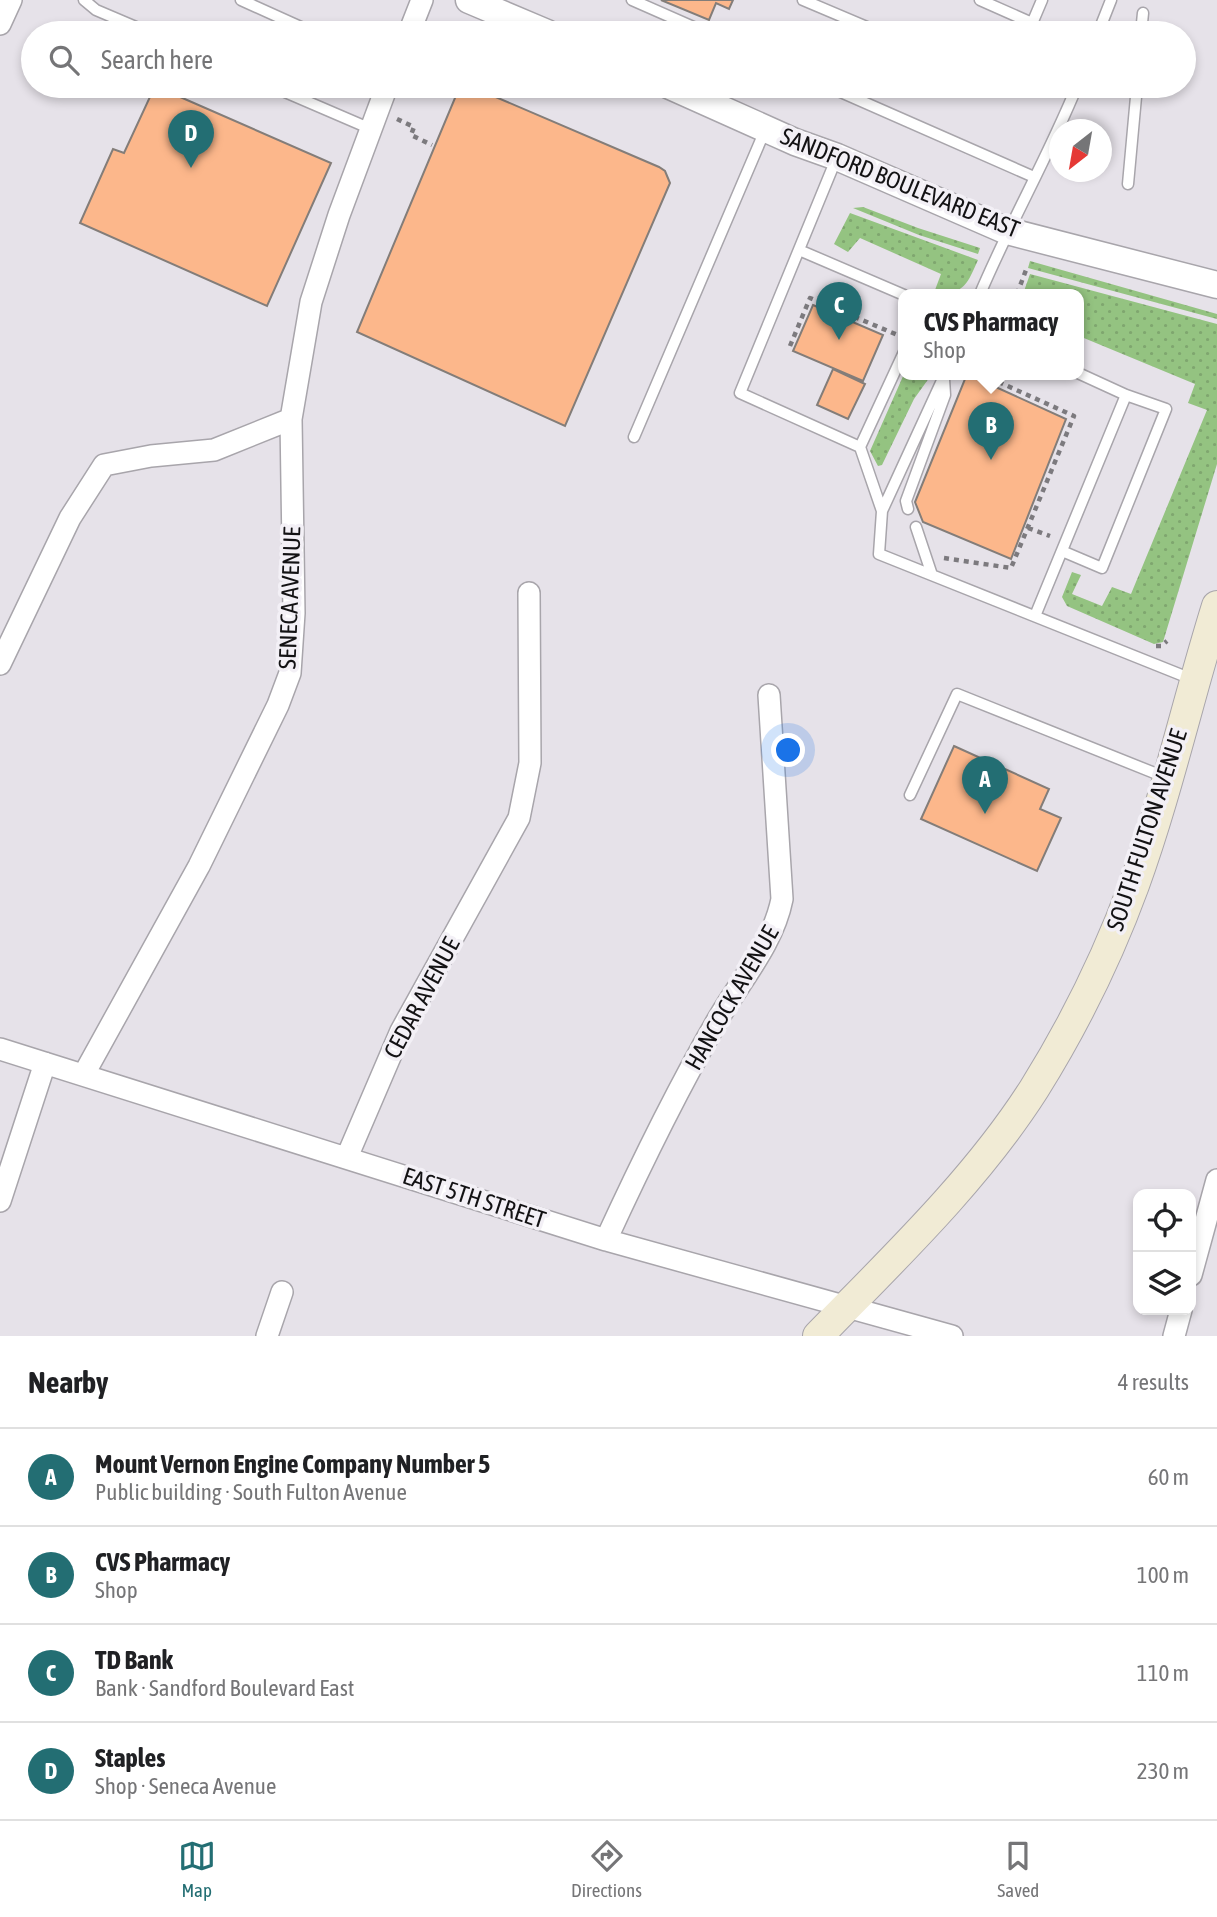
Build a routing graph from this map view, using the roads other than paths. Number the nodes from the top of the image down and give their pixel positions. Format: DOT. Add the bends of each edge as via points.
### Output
graph roads {
  1 [pos="11,0"];
  2 [pos="84,0"];
  3 [pos="241,0"];
  4 [pos="422,0"];
  5 [pos="468,0"];
  6 [pos="632,0"];
  7 [pos="803,0"];
  8 [pos="981,0"];
  9 [pos="1042,0"];
  10 [pos="1111,0"];
  11 [pos="1143,13"];
  12 [pos="122,21"];
  13 [pos="287,21"];
  14 [pos="414,21"];
  15 [pos="518,21"];
  16 [pos="680,21"];
  17 [pos="853,21"];
  18 [pos="1018,21"];
  19 [pos="1033,21"];
  20 [pos="1103,21"];
  21 [pos="1142,21"];
  22 [pos="0,24"];
  23 [pos="299,98"];
  24 [pos="383,98"];
  25 [pos="697,98"];
  26 [pos="854,98"];
  27 [pos="1072,98"];
  28 [pos="1136,98"];
  29 [pos="766,128"];
  30 [pos="371,129"];
  31 [pos="837,157"];
  32 [pos="1034,177"];
  33 [pos="1128,184"];
  34 [pos="1007,231"];
  35 [pos="799,250"];
  36 [pos="1217,285"];
  37 [pos="982,289"];
  38 [pos="898,292"];
  39 [pos="898,365"];
  40 [pos="1084,375"];
  41 [pos="942,380"];
  42 [pos="944,380"];
  43 [pos="1126,395"];
  44 [pos="291,419"];
  45 [pos="634,437"];
  46 [pos="860,447"];
  47 [pos="908,509"];
  48 [pos="882,510"];
  49 [pos="916,527"];
  50 [pos="1061,553"];
  51 [pos="932,575"];
  52 [pos="529,593"];
  53 [pos="1217,606"];
  54 [pos="1035,616"];
  55 [pos="0,664"];
  56 [pos="1194,680"];
  57 [pos="769,695"];
  58 [pos="1167,778"];
  59 [pos="910,795"];
  60 [pos="0,1049"];
  61 [pos="45,1063"];
  62 [pos="84,1074"];
  63 [pos="347,1157"];
  64 [pos="1217,1180"];
  65 [pos="0,1201"];
  66 [pos="606,1240"];
  67 [pos="1196,1257"];
  68 [pos="282,1292"];
  69 [pos="846,1307"];
  70 [pos="1180,1315"];
  71 [pos="267,1336"];
  72 [pos="818,1336"];
  73 [pos="951,1336"];
  74 [pos="1174,1336"];
  1 -- 22 [label="street"];
  2 -- 12 [label="lane"];
  3 -- 13 [label="lane"];
  4 -- 14 [label="street"];
  5 -- 15 [label="street"];
  6 -- 16 [label="lane"];
  7 -- 17 [label="lane"];
  8 -- 18 [label="lane"];
  9 -- 19 [label="lane"];
  10 -- 20 [label="lane"];
  11 -- 21 [label="lane"];
  23 -- 30 [label="lane"];
  24 -- 30 [label="street, SENECA AVENUE"];
  25 -- 29 [label="street, SANDFORD BOULEVARD EAST"];
  26 -- 32 [label="lane"];
  27 -- 32 [label="lane"];
  28 -- 33 [label="lane"];
  29 -- 31 [label="street, SANDFORD BOULEVARD EAST"];
  29 -- 45 [label="lane"];
  30 -- 44 [label="street, SENECA AVENUE" via="311,302"];
  31 -- 34 [label="street, SANDFORD BOULEVARD EAST"];
  31 -- 35 [label="lane"];
  32 -- 34 [label="lane"];
  34 -- 36 [label="street, SANDFORD BOULEVARD EAST"];
  34 -- 37 [label="lane"];
  35 -- 38 [label="lane"];
  35 -- 46 [label="lane" via="740,393"];
  39 -- 46 [label="lane"];
  40 -- 43 [label="lane"];
  41 -- 48 [label="lane"];
  42 -- 47 [label="lane" via="946,395 906,501"];
  43 -- 50 [label="lane"];
  43 -- 50 [label="lane" via="1166,410 1107,556 1102,568"];
  44 -- 55 [label="street" via="214,450 104,465 70,519"];
  44 -- 62 [label="street, SENECA AVENUE" via="294,613 290,673 199,866"];
  46 -- 48 [label="lane"];
  48 -- 51 [label="lane" via="879,554"];
  49 -- 51 [label="lane"];
  50 -- 54 [label="lane"];
  51 -- 54 [label="lane"];
  52 -- 63 [label="street, CEDAR AVENUE" via="530,763 519,818 401,1031"];
  53 -- 56 [label="main road, SOUTH FULTON AVENUE"];
  54 -- 56 [label="lane"];
  56 -- 58 [label="main road, SOUTH FULTON AVENUE"];
  57 -- 66 [label="street, HANCOCK AVENUE" via="782,900 778,919 654,1136"];
  58 -- 59 [label="lane" via="957,694"];
  58 -- 69 [label="main road, SOUTH FULTON AVENUE" via="1115,932 1093,983 1033,1090 965,1181"];
  60 -- 61 [label="street, EAST 5TH STREET"];
  61 -- 62 [label="street, EAST 5TH STREET"];
  61 -- 65 [label="street"];
  62 -- 63 [label="street, EAST 5TH STREET"];
  63 -- 66 [label="street, EAST 5TH STREET"];
  64 -- 67 [label="street"];
  66 -- 69 [label="street, EAST 5TH STREET"];
  68 -- 71 [label="street"];
  69 -- 72 [label="main road, SOUTH FULTON AVENUE"];
  69 -- 73 [label="street, EAST 5TH STREET"];
  70 -- 74 [label="street"];
}
